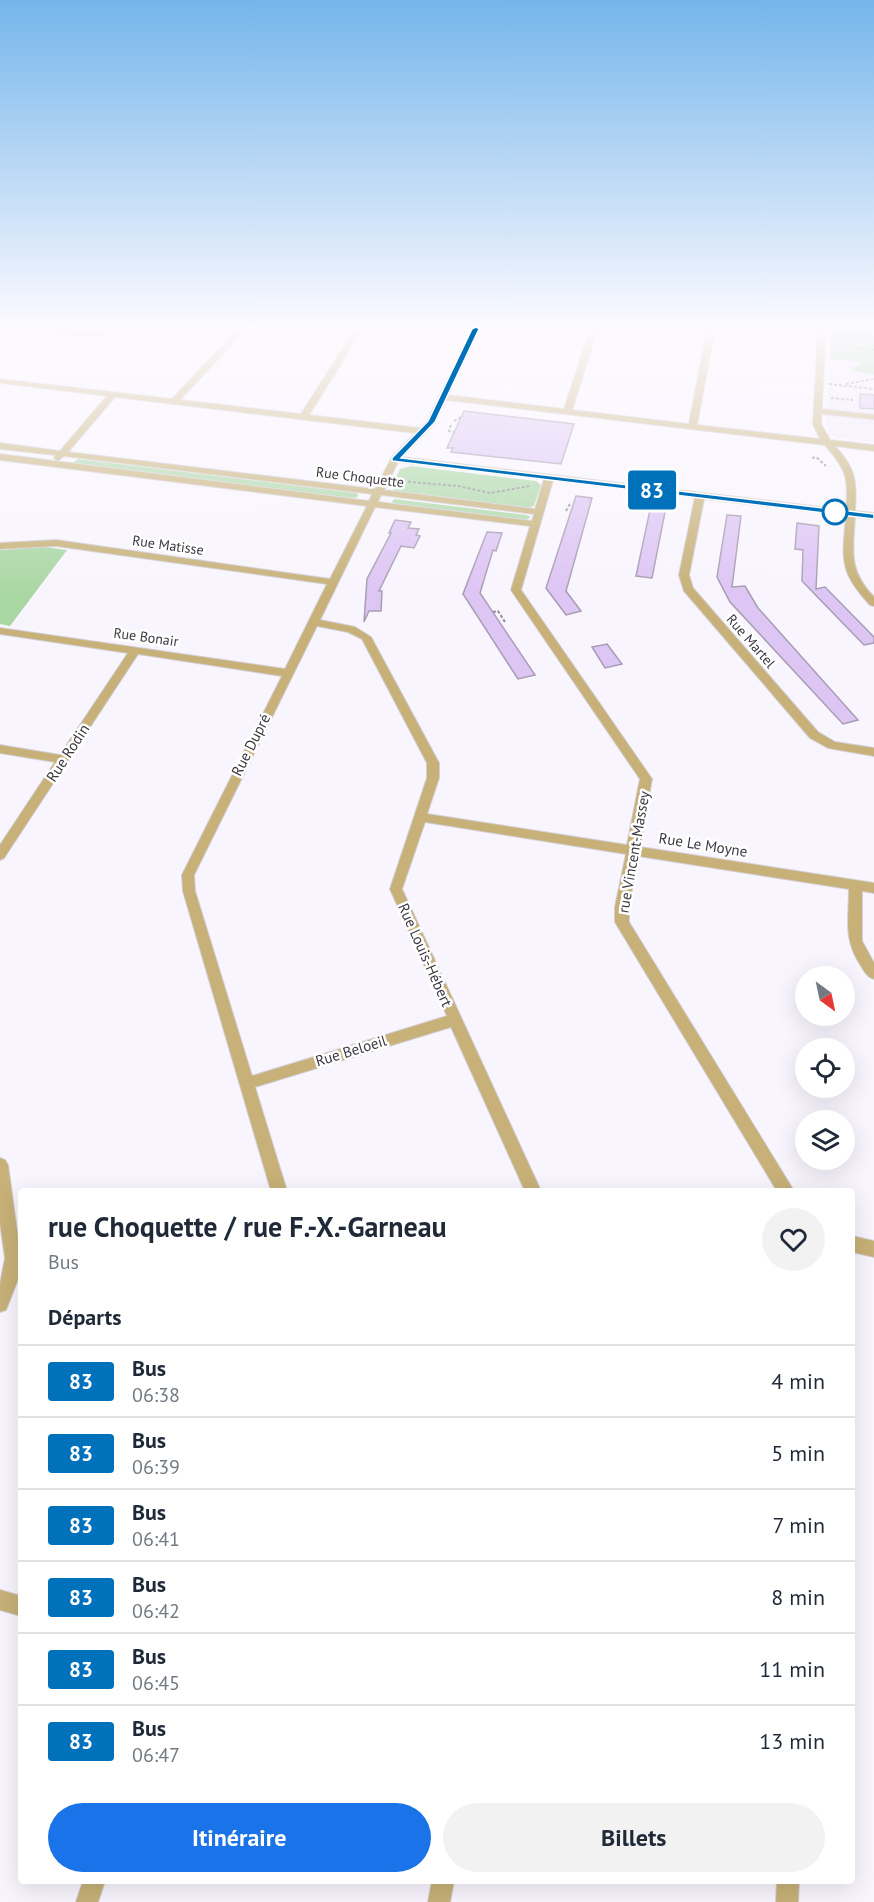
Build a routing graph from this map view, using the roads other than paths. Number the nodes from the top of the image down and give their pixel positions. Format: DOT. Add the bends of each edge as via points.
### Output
graph roads {
  1 [pos="92,418"];
  2 [pos="318,418"];
  3 [pos="433,418"];
  4 [pos="628,418"];
  5 [pos="694,418"];
  6 [pos="817,418"];
  7 [pos="693,425"];
  8 [pos="423,431"];
  9 [pos="826,441"];
  10 [pos="0,446"];
  11 [pos="874,448"];
  12 [pos="62,453"];
  13 [pos="0,457"];
  14 [pos="395,459"];
  15 [pos="53,463"];
  16 [pos="549,478"];
  17 [pos="377,493"];
  18 [pos="700,495"];
  19 [pos="372,503"];
  20 [pos="850,513"];
  21 [pos="874,516"];
  22 [pos="536,518"];
  23 [pos="0,546"];
  24 [pos="332,582"];
  25 [pos="874,603"];
  26 [pos="313,622"];
  27 [pos="0,631"];
  28 [pos="135,651"];
  29 [pos="287,673"];
  30 [pos="0,749"];
  31 [pos="874,752"];
  32 [pos="64,760"];
  33 [pos="421,817"];
  34 [pos="633,851"];
  35 [pos="0,855"];
  36 [pos="856,886"];
  37 [pos="874,888"];
  38 [pos="874,974"];
  39 [pos="454,1020"];
  40 [pos="248,1083"];
  41 [pos="0,1165"];
  42 [pos="278,1188"];
  43 [pos="532,1188"];
  44 [pos="784,1188"];
  45 [pos="855,1245"];
  46 [pos="874,1249"];
  47 [pos="0,1304"];
  48 [pos="0,1600"];
  49 [pos="18,1605"];
  50 [pos="93,1884"];
  51 [pos="442,1884"];
  52 [pos="788,1884"];
  53 [pos="87,1902"];
  54 [pos="439,1902"];
  55 [pos="787,1902"];
  1 -- 12 [label="street"];
  2 -- 8 [label="street"];
  3 -- 8 [label="street, Rue Dupré"];
  4 -- 7 [label="street"];
  5 -- 7 [label="street"];
  6 -- 9 [label="street" via="817,427"];
  7 -- 9 [label="street"];
  8 -- 14 [label="street, Rue Dupré"];
  9 -- 11 [label="street"];
  9 -- 20 [label="street" via="850,474"];
  10 -- 12 [label="street, Rue Choquette"];
  12 -- 15 [label="street"];
  12 -- 17 [label="street, Rue Choquette"];
  13 -- 15 [label="street, Rue Choquette"];
  14 -- 16 [label="street, Rue Choquette"];
  14 -- 17 [label="street, Rue Dupré"];
  15 -- 19 [label="street, Rue Choquette"];
  16 -- 18 [label="street, Rue Choquette"];
  16 -- 22 [label="street, rue Vincent-Massey"];
  17 -- 19 [label="street, Rue Dupré"];
  17 -- 22 [label="street, Rue Choquette"];
  18 -- 20 [label="street, Rue Choquette"];
  18 -- 31 [label="street, Rue Martel" via="684,575 687,589 814,735 832,745"];
  19 -- 22 [label="street, Rue Choquette"];
  19 -- 24 [label="street, Rue Dupré"];
  20 -- 21 [label="street, Rue Choquette"];
  20 -- 25 [label="street" via="851,574"];
  22 -- 34 [label="street, rue Vincent-Massey" via="516,592 645,777"];
  23 -- 24 [label="street, Rue Matisse" via="56,543"];
  24 -- 26 [label="street, Rue Dupré"];
  26 -- 29 [label="street, Rue Dupré"];
  26 -- 33 [label="street, Rue Louis-Hébert" via="355,630 368,640 433,763 434,774"];
  27 -- 28 [label="street, Rue Bonair"];
  28 -- 29 [label="street, Rue Bonair"];
  28 -- 32 [label="street, Rue Rodin"];
  29 -- 40 [label="street, Rue Dupré" via="187,880"];
  30 -- 32 [label="street"];
  32 -- 35 [label="street, Rue Rodin"];
  33 -- 34 [label="street, Rue Le Moyne"];
  33 -- 39 [label="street, Rue Louis-Hébert" via="396,889"];
  34 -- 36 [label="street, Rue Le Moyne"];
  34 -- 44 [label="street, rue Vincent-Massey" via="621,912 624,927"];
  36 -- 37 [label="street, Rue Le Moyne"];
  36 -- 38 [label="street" via="856,946"];
  39 -- 40 [label="street, Rue Beloeil"];
  39 -- 43 [label="street, Rue Louis-Hébert"];
  40 -- 42 [label="street, Rue Dupré"];
  41 -- 47 [label="street" via="13,1258 11,1277"];
  45 -- 46 [label="street"];
  48 -- 49 [label="street"];
  50 -- 53 [label="street"];
  51 -- 54 [label="street"];
  52 -- 55 [label="street"];
}
